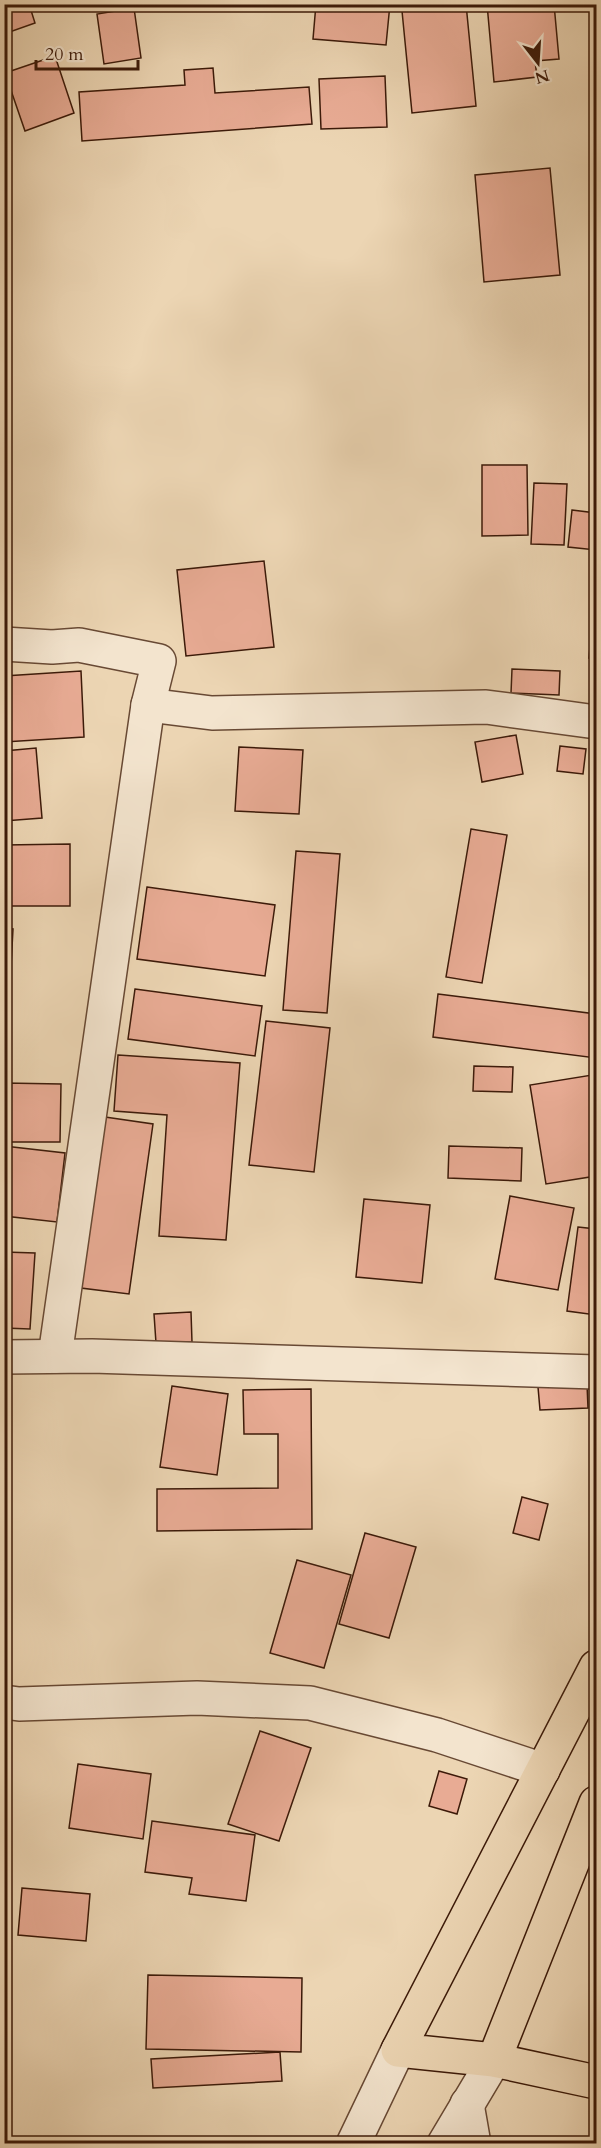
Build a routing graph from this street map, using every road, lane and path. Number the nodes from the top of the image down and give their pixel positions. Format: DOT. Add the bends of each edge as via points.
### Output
graph roads {
  1 [pos="4,644"];
  2 [pos="148,705"];
  3 [pos="597,722"];
  4 [pos="55,1356"];
  5 [pos="4,1357"];
  6 [pos="597,1372"];
  7 [pos="597,1667"];
  8 [pos="4,1702"];
  9 [pos="543,1770"];
  10 [pos="597,1803"];
  11 [pos="398,2050"];
  12 [pos="494,2060"];
  13 [pos="597,2082"];
  14 [pos="467,2104"];
  15 [pos="353,2144"];
  16 [pos="444,2144"];
  17 [pos="474,2144"];
  1 -- 2 [label="street" via="79,645 159,661"];
  2 -- 3 [label="street" via="212,712 486,707"];
  2 -- 4 [label="street"];
  4 -- 5 [label="street"];
  4 -- 6 [label="street"];
  7 -- 9 [label="main road"];
  8 -- 9 [label="street" via="197,1698 310,1703 437,1735"];
  9 -- 11 [label="main road"];
  10 -- 12 [label="main road"];
  11 -- 12 [label="main road"];
  11 -- 15 [label="street"];
  12 -- 13 [label="main road"];
  12 -- 14 [label="street"];
  14 -- 16 [label="street"];
  14 -- 17 [label="street"];
}
